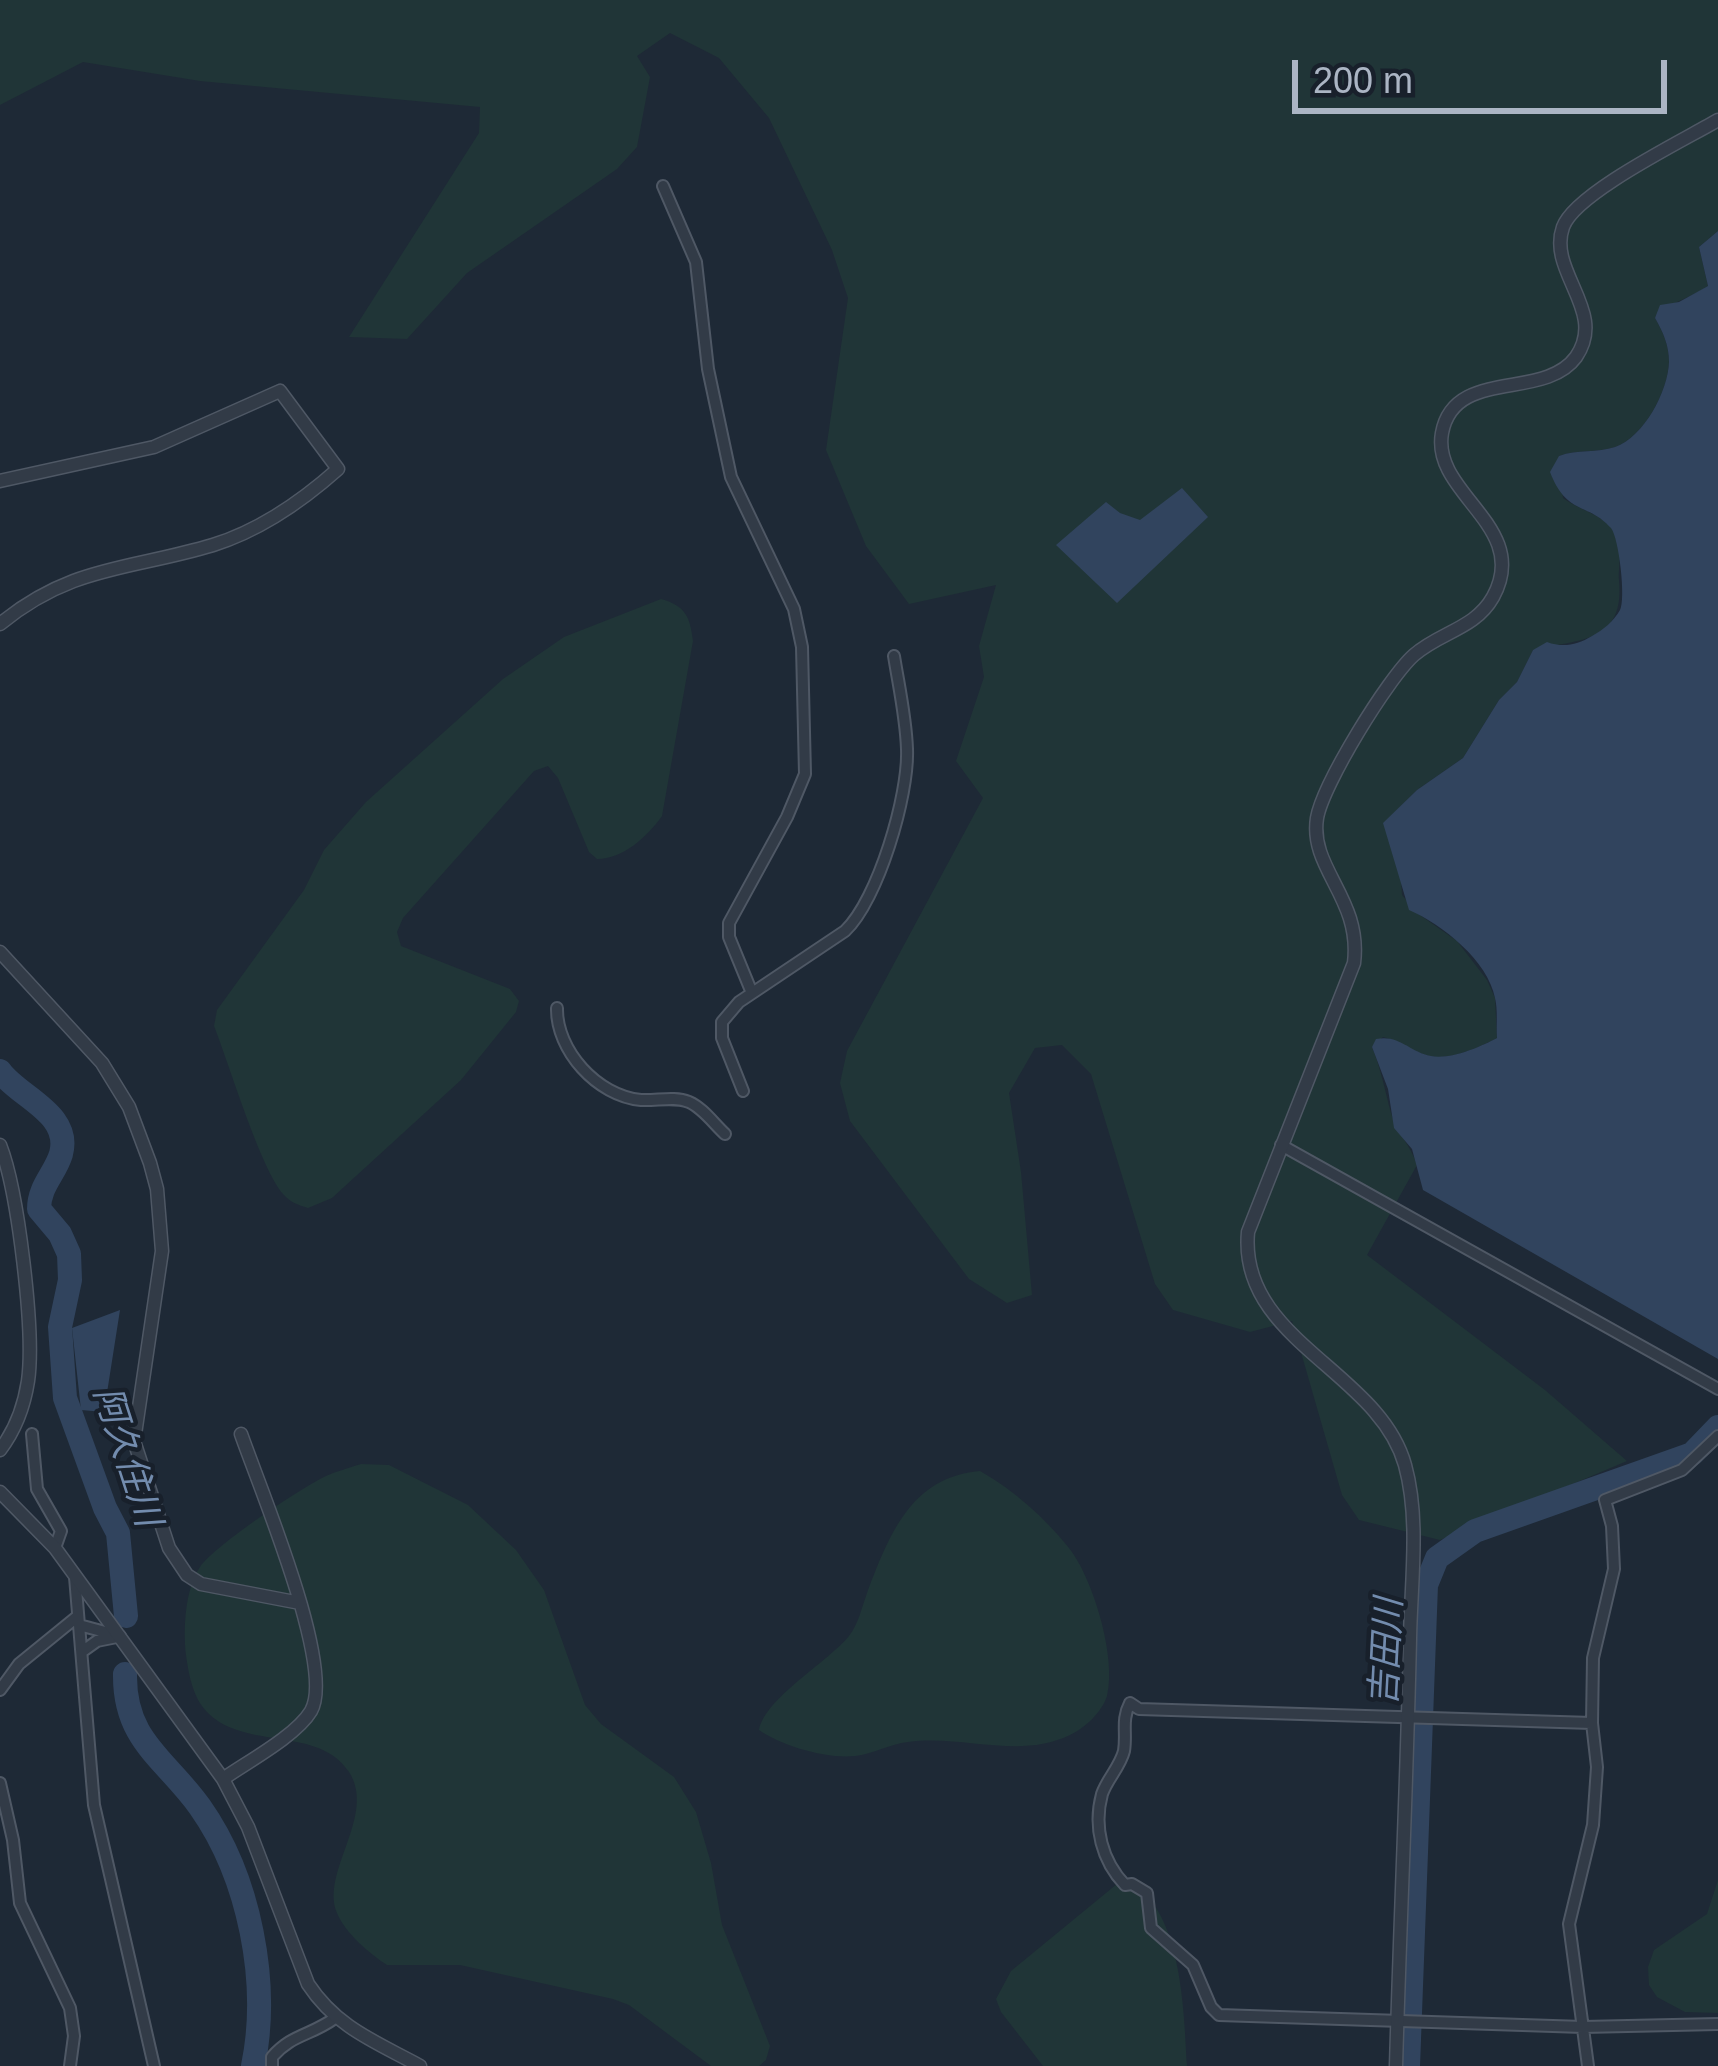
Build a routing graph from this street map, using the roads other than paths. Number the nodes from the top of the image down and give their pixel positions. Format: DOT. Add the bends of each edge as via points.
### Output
graph roads {
  1 [pos="1718,120"];
  2 [pos="663,186"];
  3 [pos="0,481"];
  4 [pos="0,624"];
  5 [pos="894,656"];
  6 [pos="0,952"];
  7 [pos="752,993"];
  8 [pos="557,1008"];
  9 [pos="743,1091"];
  10 [pos="725,1135"];
  11 [pos="0,1145"];
  12 [pos="1281,1145"];
  13 [pos="1718,1389"];
  14 [pos="32,1434"];
  15 [pos="241,1434"];
  16 [pos="1718,1436"];
  17 [pos="0,1450"];
  18 [pos="0,1492"];
  19 [pos="55,1548"];
  20 [pos="75,1574"];
  21 [pos="300,1603"];
  22 [pos="78,1621"];
  23 [pos="120,1636"];
  24 [pos="83,1651"];
  25 [pos="0,1690"];
  26 [pos="1408,1720"];
  27 [pos="1592,1724"];
  28 [pos="223,1779"];
  29 [pos="0,1783"];
  30 [pos="335,2018"];
  31 [pos="1397,2021"];
  32 [pos="1718,2024"];
  33 [pos="1583,2027"];
  34 [pos="70,2066"];
  35 [pos="154,2066"];
  36 [pos="272,2066"];
  37 [pos="420,2066"];
  38 [pos="1396,2066"];
  39 [pos="1588,2066"];
  1 -- 12 [label="street" via="1602,188 1562,228 1586,321 1576,356 1556,374 1471,395 1445,424 1445,463 1497,538 1497,588 1465,627 1399,671 1324,795 1317,839 1353,919 1356,950"];
  2 -- 7 [label="street" via="696,262 731,477 794,609 802,647 805,774 729,923"];
  3 -- 4 [label="street" via="154,447 280,391 338,469 274,519 237,536 94,571"];
  5 -- 7 [label="street" via="908,753 877,883 845,931"];
  6 -- 21 [label="street" via="102,1063 150,1163 162,1251 134,1441 169,1548 201,1584"];
  7 -- 9 [label="street" via="722,1022"];
  8 -- 10 [label="street" via="567,1049 595,1080 636,1100 687,1101"];
  11 -- 17 [label="street" via="29,1361 22,1409"];
  12 -- 13 [label="street"];
  12 -- 26 [label="street" via="1248,1232 1249,1272 1268,1307 1399,1447 1412,1494"];
  14 -- 19 [label="street" via="37,1489 61,1531"];
  15 -- 21 [label="street"];
  16 -- 27 [label="street" via="1682,1470 1605,1500 1614,1569 1593,1658"];
  18 -- 19 [label="street"];
  19 -- 20 [label="street"];
  20 -- 22 [label="street"];
  20 -- 23 [label="street"];
  21 -- 28 [label="street" via="318,1667 314,1707"];
  22 -- 23 [label="street"];
  22 -- 24 [label="street"];
  22 -- 25 [label="street" via="19,1664"];
  23 -- 24 [label="street"];
  23 -- 28 [label="street"];
  24 -- 35 [label="street" via="94,1804"];
  26 -- 27 [label="street"];
  26 -- 31 [label="street"];
  26 -- 31 [label="street" via="1130,1703 1122,1757 1100,1808 1101,1844 1113,1873 1148,1893 1151,1928 1193,1965 1215,2013"];
  27 -- 33 [label="street" via="1593,1825 1569,1924"];
  28 -- 30 [label="street" via="308,1984"];
  29 -- 34 [label="street" via="20,1903 70,2008"];
  30 -- 36 [label="street" via="287,2039"];
  30 -- 37 [label="street"];
  31 -- 33 [label="street"];
  31 -- 38 [label="street"];
  32 -- 33 [label="street"];
  33 -- 39 [label="street"];
}
